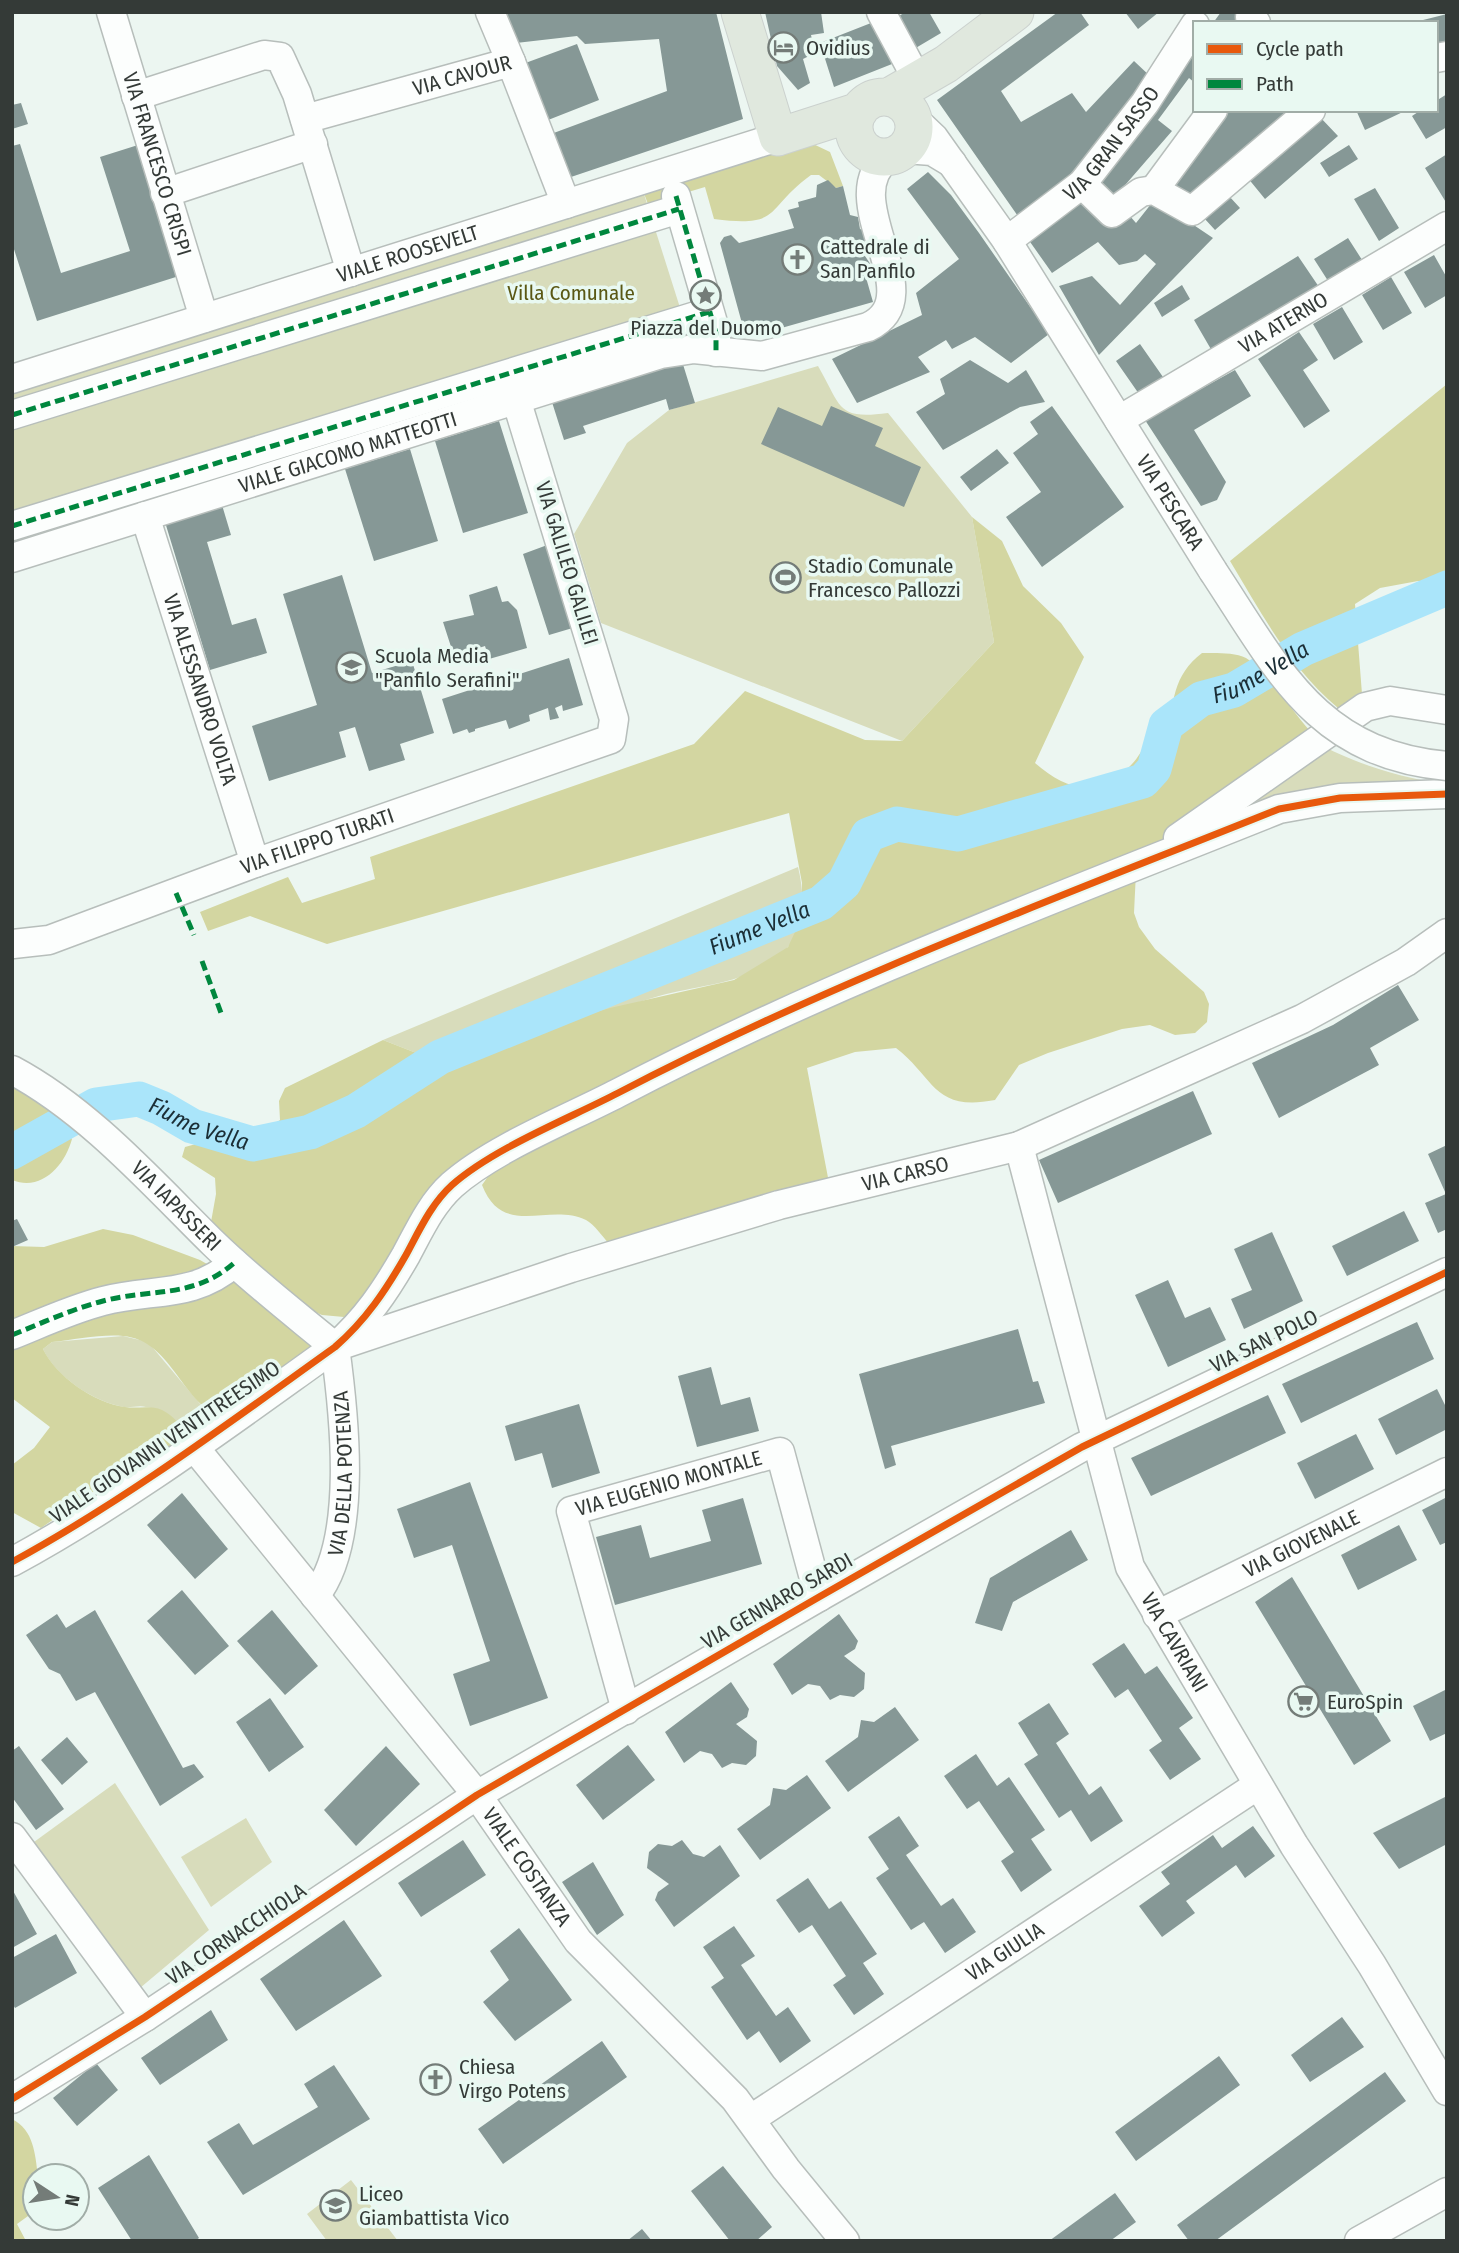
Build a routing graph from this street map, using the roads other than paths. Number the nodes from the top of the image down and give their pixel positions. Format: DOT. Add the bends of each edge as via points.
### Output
graph roads {
  1 [pos="111,12"];
  2 [pos="490,12"];
  3 [pos="740,12"];
  4 [pos="881,12"];
  5 [pos="1015,12"];
  6 [pos="1193,29"];
  7 [pos="511,62"];
  8 [pos="136,96"];
  9 [pos="1212,112"];
  10 [pos="1309,112"];
  11 [pos="899,115"];
  12 [pos="309,132"];
  13 [pos="790,134"];
  14 [pos="1082,184"];
  15 [pos="1154,190"];
  16 [pos="165,192"];
  17 [pos="566,204"];
  18 [pos="1447,226"];
  19 [pos="1007,241"];
  20 [pos="351,272"];
  21 [pos="709,312"];
  22 [pos="204,318"];
  23 [pos="716,352"];
  24 [pos="12,379"];
  25 [pos="516,399"];
  26 [pos="12,415"];
  27 [pos="1119,419"];
  28 [pos="145,516"];
  29 [pos="12,526"];
  30 [pos="12,558"];
  31 [pos="1447,710"];
  32 [pos="615,728"];
  33 [pos="1447,766"];
  34 [pos="1447,794"];
  35 [pos="255,863"];
  36 [pos="1144,863"];
  37 [pos="12,932"];
  38 [pos="1447,933"];
  39 [pos="13,945"];
  40 [pos="12,1070"];
  41 [pos="1019,1146"];
  42 [pos="234,1263"];
  43 [pos="1447,1272"];
  44 [pos="12,1335"];
  45 [pos="335,1347"];
  46 [pos="1096,1441"];
  47 [pos="194,1447"];
  48 [pos="1447,1472"];
  49 [pos="12,1562"];
  50 [pos="315,1596"];
  51 [pos="819,1597"];
  52 [pos="1157,1615"];
  53 [pos="626,1710"];
  54 [pos="1258,1785"];
  55 [pos="477,1796"];
  56 [pos="12,1837"];
  57 [pos="145,2017"];
  58 [pos="1447,2091"];
  59 [pos="12,2099"];
  60 [pos="751,2119"];
  61 [pos="1447,2192"];
  62 [pos="845,2241"];
  63 [pos="1359,2241"];
  1 -- 8 [label="street, VIA FRANCESCO CRISPI"];
  2 -- 7 [label="street"];
  3 -- 13 [label="main road"];
  4 -- 11 [label="street"];
  5 -- 11 [label="main road, VIALE ROOSEVELT"];
  6 -- 14 [label="street, VIA GRAN SASSO" via="1145,103"];
  7 -- 12 [label="street, VIA CAVOUR"];
  7 -- 17 [label="street, VIA CAVOUR"];
  8 -- 12 [label="street" via="264,55 277,55 289,73"];
  8 -- 16 [label="street, VIA FRANCESCO CRISPI"];
  9 -- 15 [label="street"];
  10 -- 15 [label="street" via="1192,211"];
  11 -- 13 [label="main road, VIALE ROOSEVELT"];
  11 -- 19 [label="street, VIA PESCARA" via="932,151 954,164"];
  11 -- 23 [label="street" via="874,173 871,193 892,290 881,319 861,329 769,354"];
  12 -- 16 [label="street, VIA CAVOUR"];
  12 -- 20 [label="street"];
  13 -- 17 [label="street, VIALE ROOSEVELT"];
  14 -- 15 [label="street" via="1112,213 1141,192"];
  14 -- 19 [label="street, VIA GRAN SASSO"];
  16 -- 22 [label="street, VIA FRANCESCO CRISPI"];
  17 -- 20 [label="street, VIALE ROOSEVELT"];
  18 -- 27 [label="street, VIA ATERNO"];
  19 -- 27 [label="street, VIA PESCARA"];
  20 -- 22 [label="street, VIALE ROOSEVELT"];
  21 -- 23 [label="street"];
  21 -- 26 [label="street" via="678,202"];
  21 -- 29 [label="street"];
  22 -- 24 [label="street, VIALE ROOSEVELT"];
  23 -- 25 [label="street, VIALE GIACOMO MATTEOTTI" via="684,349"];
  25 -- 28 [label="street, VIALE GIACOMO MATTEOTTI"];
  25 -- 32 [label="street, VIA GALILEO GALILEI"];
  27 -- 33 [label="street, VIA PESCARA, bridge" via="1213,571 1306,704 1346,736 1371,747"];
  28 -- 30 [label="street, VIALE GIACOMO MATTEOTTI"];
  28 -- 35 [label="street, VIA ALESSANDRO VOLTA"];
  31 -- 36 [label="street" via="1390,701 1364,707"];
  32 -- 35 [label="street, VIA FILIPPO TURATI" via="604,742"];
  34 -- 36 [label="street" via="1312,801 1279,809"];
  35 -- 39 [label="street, VIA FILIPPO TURATI" via="49,940"];
  36 -- 45 [label="street" via="848,982 731,1035 490,1159 452,1185 431,1210 376,1305"];
  37 -- 39 [label="street"];
  38 -- 41 [label="street, VIA CARSO" via="1406,962 1302,1019"];
  40 -- 42 [label="street, VIA IAPASSERI" via="62,1103 141,1170"];
  41 -- 45 [label="street, VIA CARSO" via="766,1209"];
  41 -- 46 [label="street, VIA CAVRIANI"];
  42 -- 44 [label="street" via="193,1288 101,1301"];
  42 -- 45 [label="street, VIA IAPASSERI"];
  43 -- 46 [label="street, VIA SAN POLO"];
  45 -- 47 [label="street, VIALE GIOVANNI VENTITREESIMO"];
  45 -- 50 [label="street, VIA DELLA POTENZA" via="347,1468 341,1523 327,1578"];
  46 -- 51 [label="street, VIA GENNARO SARDI"];
  46 -- 52 [label="street, VIA CAVRIANI" via="1130,1567"];
  47 -- 49 [label="street, VIALE GIOVANNI VENTITREESIMO"];
  47 -- 50 [label="street, VIALE COSTANZA"];
  48 -- 52 [label="street, VIA GIOVENALE"];
  50 -- 55 [label="street, VIALE COSTANZA"];
  51 -- 53 [label="street, VIA GENNARO SARDI"];
  51 -- 53 [label="street, VIA EUGENIO MONTALE" via="780,1452 571,1511"];
  52 -- 54 [label="street, VIA CAVRIANI"];
  53 -- 55 [label="street, VIA GENNARO SARDI"];
  54 -- 58 [label="street, VIA CAVRIANI"];
  54 -- 60 [label="street, VIA GIULIA"];
  55 -- 57 [label="street, VIA CORNACCHIOLA"];
  55 -- 60 [label="street, VIALE COSTANZA" via="578,1941 718,2080"];
  56 -- 57 [label="street"];
  57 -- 59 [label="street, VIA CORNACCHIOLA"];
  60 -- 62 [label="street, VIALE COSTANZA"];
  61 -- 63 [label="street"];
}
